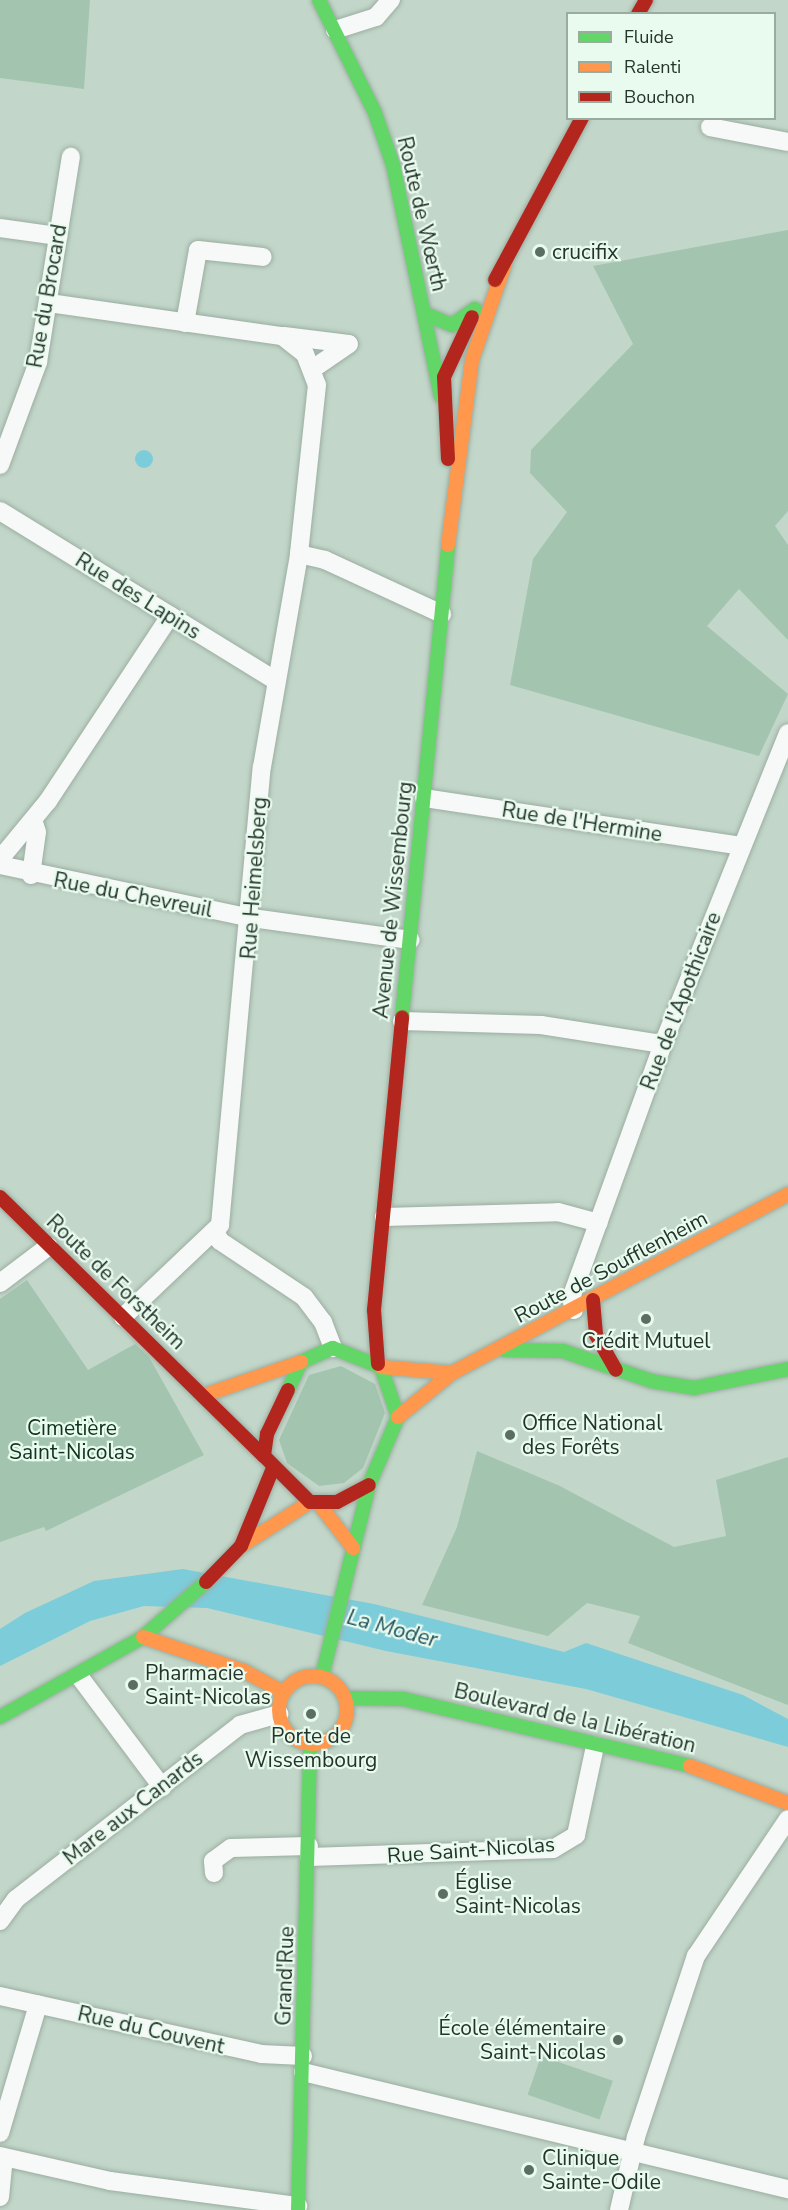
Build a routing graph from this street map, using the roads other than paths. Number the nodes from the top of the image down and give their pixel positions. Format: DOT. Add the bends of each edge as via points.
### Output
graph roads {
  1 [pos="319,0"];
  2 [pos="392,0"];
  3 [pos="335,30"];
  4 [pos="581,120"];
  5 [pos="711,127"];
  6 [pos="788,142"];
  7 [pos="71,157"];
  8 [pos="0,228"];
  9 [pos="58,236"];
  10 [pos="263,257"];
  11 [pos="505,264"];
  12 [pos="49,303"];
  13 [pos="476,309"];
  14 [pos="425,311"];
  15 [pos="185,322"];
  16 [pos="282,336"];
  17 [pos="428,337"];
  18 [pos="478,338"];
  19 [pos="456,353"];
  20 [pos="314,368"];
  21 [pos="442,399"];
  22 [pos="462,432"];
  23 [pos="0,465"];
  24 [pos="453,494"];
  25 [pos="0,511"];
  26 [pos="299,554"];
  27 [pos="442,614"];
  28 [pos="170,616"];
  29 [pos="276,681"];
  30 [pos="788,733"];
  31 [pos="423,798"];
  32 [pos="33,820"];
  33 [pos="740,846"];
  34 [pos="0,859"];
  35 [pos="0,865"];
  36 [pos="31,875"];
  37 [pos="252,918"];
  38 [pos="410,940"];
  39 [pos="402,1021"];
  40 [pos="663,1044"];
  41 [pos="788,1194"];
  42 [pos="0,1197"];
  43 [pos="384,1217"];
  44 [pos="599,1223"];
  45 [pos="215,1231"];
  46 [pos="49,1246"];
  47 [pos="582,1271"];
  48 [pos="0,1283"];
  49 [pos="593,1299"];
  50 [pos="374,1310"];
  51 [pos="123,1317"];
  52 [pos="361,1323"];
  53 [pos="567,1323"];
  54 [pos="348,1336"];
  55 [pos="333,1348"];
  56 [pos="498,1351"];
  57 [pos="581,1358"];
  58 [pos="301,1362"];
  59 [pos="379,1366"];
  60 [pos="788,1369"];
  61 [pos="616,1370"];
  62 [pos="452,1373"];
  63 [pos="202,1396"];
  64 [pos="398,1417"];
  65 [pos="264,1456"];
  66 [pos="273,1467"];
  67 [pos="369,1485"];
  68 [pos="315,1503"];
  69 [pos="353,1548"];
  70 [pos="238,1549"];
  71 [pos="143,1637"];
  72 [pos="79,1676"];
  73 [pos="322,1676"];
  74 [pos="283,1692"];
  75 [pos="346,1698"];
  76 [pos="279,1714"];
  77 [pos="0,1717"];
  78 [pos="310,1744"];
  79 [pos="595,1746"];
  80 [pos="162,1786"];
  81 [pos="788,1803"];
  82 [pos="788,1819"];
  83 [pos="309,1852"];
  84 [pos="214,1873"];
  85 [pos="1,1915"];
  86 [pos="0,1996"];
  87 [pos="38,2005"];
  88 [pos="303,2064"];
  89 [pos="0,2133"];
  90 [pos="633,2155"];
  91 [pos="2,2157"];
  92 [pos="788,2189"];
  93 [pos="0,2197"];
  94 [pos="298,2208"];
  95 [pos="619,2210"];
  1 -- 3 [label="main road, Route de Wœrth"];
  2 -- 3 [label="street" via="376,17"];
  3 -- 14 [label="main road, Route de Wœrth" via="393,165"];
  4 -- 11 [label="main road, Avenue de Wissembourg"];
  5 -- 6 [label="street"];
  7 -- 9 [label="street, Rue du Brocard"];
  8 -- 9 [label="street"];
  9 -- 12 [label="street, Rue du Brocard"];
  10 -- 15 [label="street" via="198,250"];
  11 -- 13 [label="main road, Avenue de Wissembourg"];
  11 -- 18 [label="main road, Avenue de Wissembourg"];
  12 -- 15 [label="street"];
  12 -- 23 [label="street, Rue du Brocard" via="38,362"];
  13 -- 14 [label="main road, Route de Wœrth" via="452,325"];
  13 -- 19 [label="main road, Avenue de Wissembourg"];
  14 -- 17 [label="main road, Route de Wœrth"];
  14 -- 19 [label="main road, Route de Wœrth"];
  15 -- 16 [label="street"];
  16 -- 20 [label="street"];
  16 -- 20 [label="street" via="349,344"];
  17 -- 19 [label="main road"];
  17 -- 21 [label="main road, Route de Wœrth"];
  18 -- 19 [label="main road"];
  18 -- 22 [label="main road, Avenue de Wissembourg"];
  19 -- 21 [label="main road, Avenue de Wissembourg"];
  19 -- 22 [label="main road, Avenue de Wissembourg"];
  20 -- 26 [label="street, Rue Heimelsberg" via="317,385"];
  21 -- 24 [label="main road, Avenue de Wissembourg"];
  22 -- 24 [label="main road, Avenue de Wissembourg"];
  24 -- 27 [label="main road, Avenue de Wissembourg"];
  25 -- 28 [label="street, Rue des Lapins"];
  26 -- 27 [label="street" via="326,560"];
  26 -- 29 [label="street, Rue Heimelsberg"];
  27 -- 31 [label="main road, Avenue de Wissembourg"];
  28 -- 29 [label="street, Rue des Lapins"];
  28 -- 32 [label="street"];
  29 -- 37 [label="street, Rue Heimelsberg" via="262,767"];
  30 -- 33 [label="street, Rue de l'Apothicaire"];
  31 -- 33 [label="street, Rue de l'Hermine"];
  31 -- 38 [label="main road, Avenue de Wissembourg"];
  32 -- 34 [label="street"];
  32 -- 36 [label="street" via="37,832"];
  33 -- 40 [label="street, Rue de l'Apothicaire"];
  35 -- 36 [label="street, Rue du Chevreuil"];
  36 -- 37 [label="street, Rue du Chevreuil"];
  37 -- 38 [label="street, Rue du Chevreuil"];
  37 -- 45 [label="street, Rue Heimelsberg" via="222,1215"];
  38 -- 39 [label="main road, Avenue de Wissembourg"];
  39 -- 40 [label="street" via="541,1025"];
  39 -- 43 [label="main road, Avenue de Wissembourg"];
  40 -- 44 [label="street, Rue de l'Apothicaire"];
  41 -- 49 [label="main road, Route de Soufflenheim"];
  42 -- 46 [label="main road, Route de Forstheim"];
  43 -- 44 [label="street" via="558,1212"];
  43 -- 50 [label="main road, Avenue de Wissembourg"];
  44 -- 47 [label="street, Rue de l'Apothicaire"];
  45 -- 51 [label="street"];
  45 -- 55 [label="street" via="220,1241 304,1297 323,1322"];
  46 -- 48 [label="street"];
  46 -- 51 [label="main road, Route de Forstheim"];
  47 -- 49 [label="street"];
  47 -- 53 [label="street, Rue de l'Apothicaire" via="571,1298"];
  49 -- 53 [label="main road, Route de Soufflenheim"];
  49 -- 61 [label="main road" via="596,1335"];
  50 -- 52 [label="main road"];
  50 -- 59 [label="main road, Avenue de Wissembourg"];
  51 -- 63 [label="main road, Route de Forstheim"];
  53 -- 56 [label="main road, Route de Soufflenheim"];
  53 -- 57 [label="main road"];
  54 -- 55 [label="main road"];
  55 -- 58 [label="main road"];
  55 -- 59 [label="main road"];
  56 -- 57 [label="main road" via="564,1351"];
  56 -- 62 [label="main road, Route de Soufflenheim"];
  57 -- 61 [label="main road"];
  58 -- 63 [label="main road"];
  58 -- 65 [label="main road" via="267,1434"];
  59 -- 62 [label="main road"];
  59 -- 64 [label="main road"];
  60 -- 61 [label="main road" via="694,1388"];
  62 -- 64 [label="main road, Route de Soufflenheim"];
  63 -- 65 [label="main road, Route de Forstheim"];
  64 -- 67 [label="main road"];
  65 -- 66 [label="main road"];
  66 -- 68 [label="main road"];
  66 -- 70 [label="main road"];
  67 -- 68 [label="main road"];
  67 -- 69 [label="main road"];
  68 -- 69 [label="main road"];
  68 -- 70 [label="main road"];
  69 -- 73 [label="main road"];
  70 -- 71 [label="main road"];
  71 -- 72 [label="main road"];
  71 -- 74 [label="main road" via="244,1671"];
  72 -- 77 [label="main road"];
  72 -- 80 [label="street"];
  73 -- 74 [label="main road" via="300,1678"];
  73 -- 75 [label="main road"];
  74 -- 76 [label="main road"];
  75 -- 78 [label="main road" via="341,1731"];
  75 -- 79 [label="main road, Boulevard de la Libération" via="403,1699"];
  76 -- 78 [label="main road" via="289,1735"];
  76 -- 80 [label="street, Mare aux Canards" via="246,1721"];
  78 -- 83 [label="main road, Grand'Rue"];
  79 -- 81 [label="main road, Boulevard de la Libération" via="716,1772"];
  79 -- 83 [label="street, Rue Saint-Nicolas" via="576,1835 553,1849"];
  80 -- 85 [label="street, Mare aux Canards"];
  82 -- 90 [label="street" via="696,1956"];
  83 -- 84 [label="street, Rue Saint-Nicolas" via="231,1848 213,1861"];
  83 -- 88 [label="main road, Grand'Rue"];
  86 -- 87 [label="street, Rue du Couvent"];
  87 -- 88 [label="street, Rue du Couvent"];
  87 -- 89 [label="street"];
  88 -- 90 [label="street, Rue du Couvent"];
  88 -- 94 [label="main road, Grand'Rue"];
  90 -- 92 [label="street, Rue du Couvent"];
  90 -- 95 [label="street"];
  91 -- 93 [label="street"];
  91 -- 94 [label="street" via="110,2181"];
}
